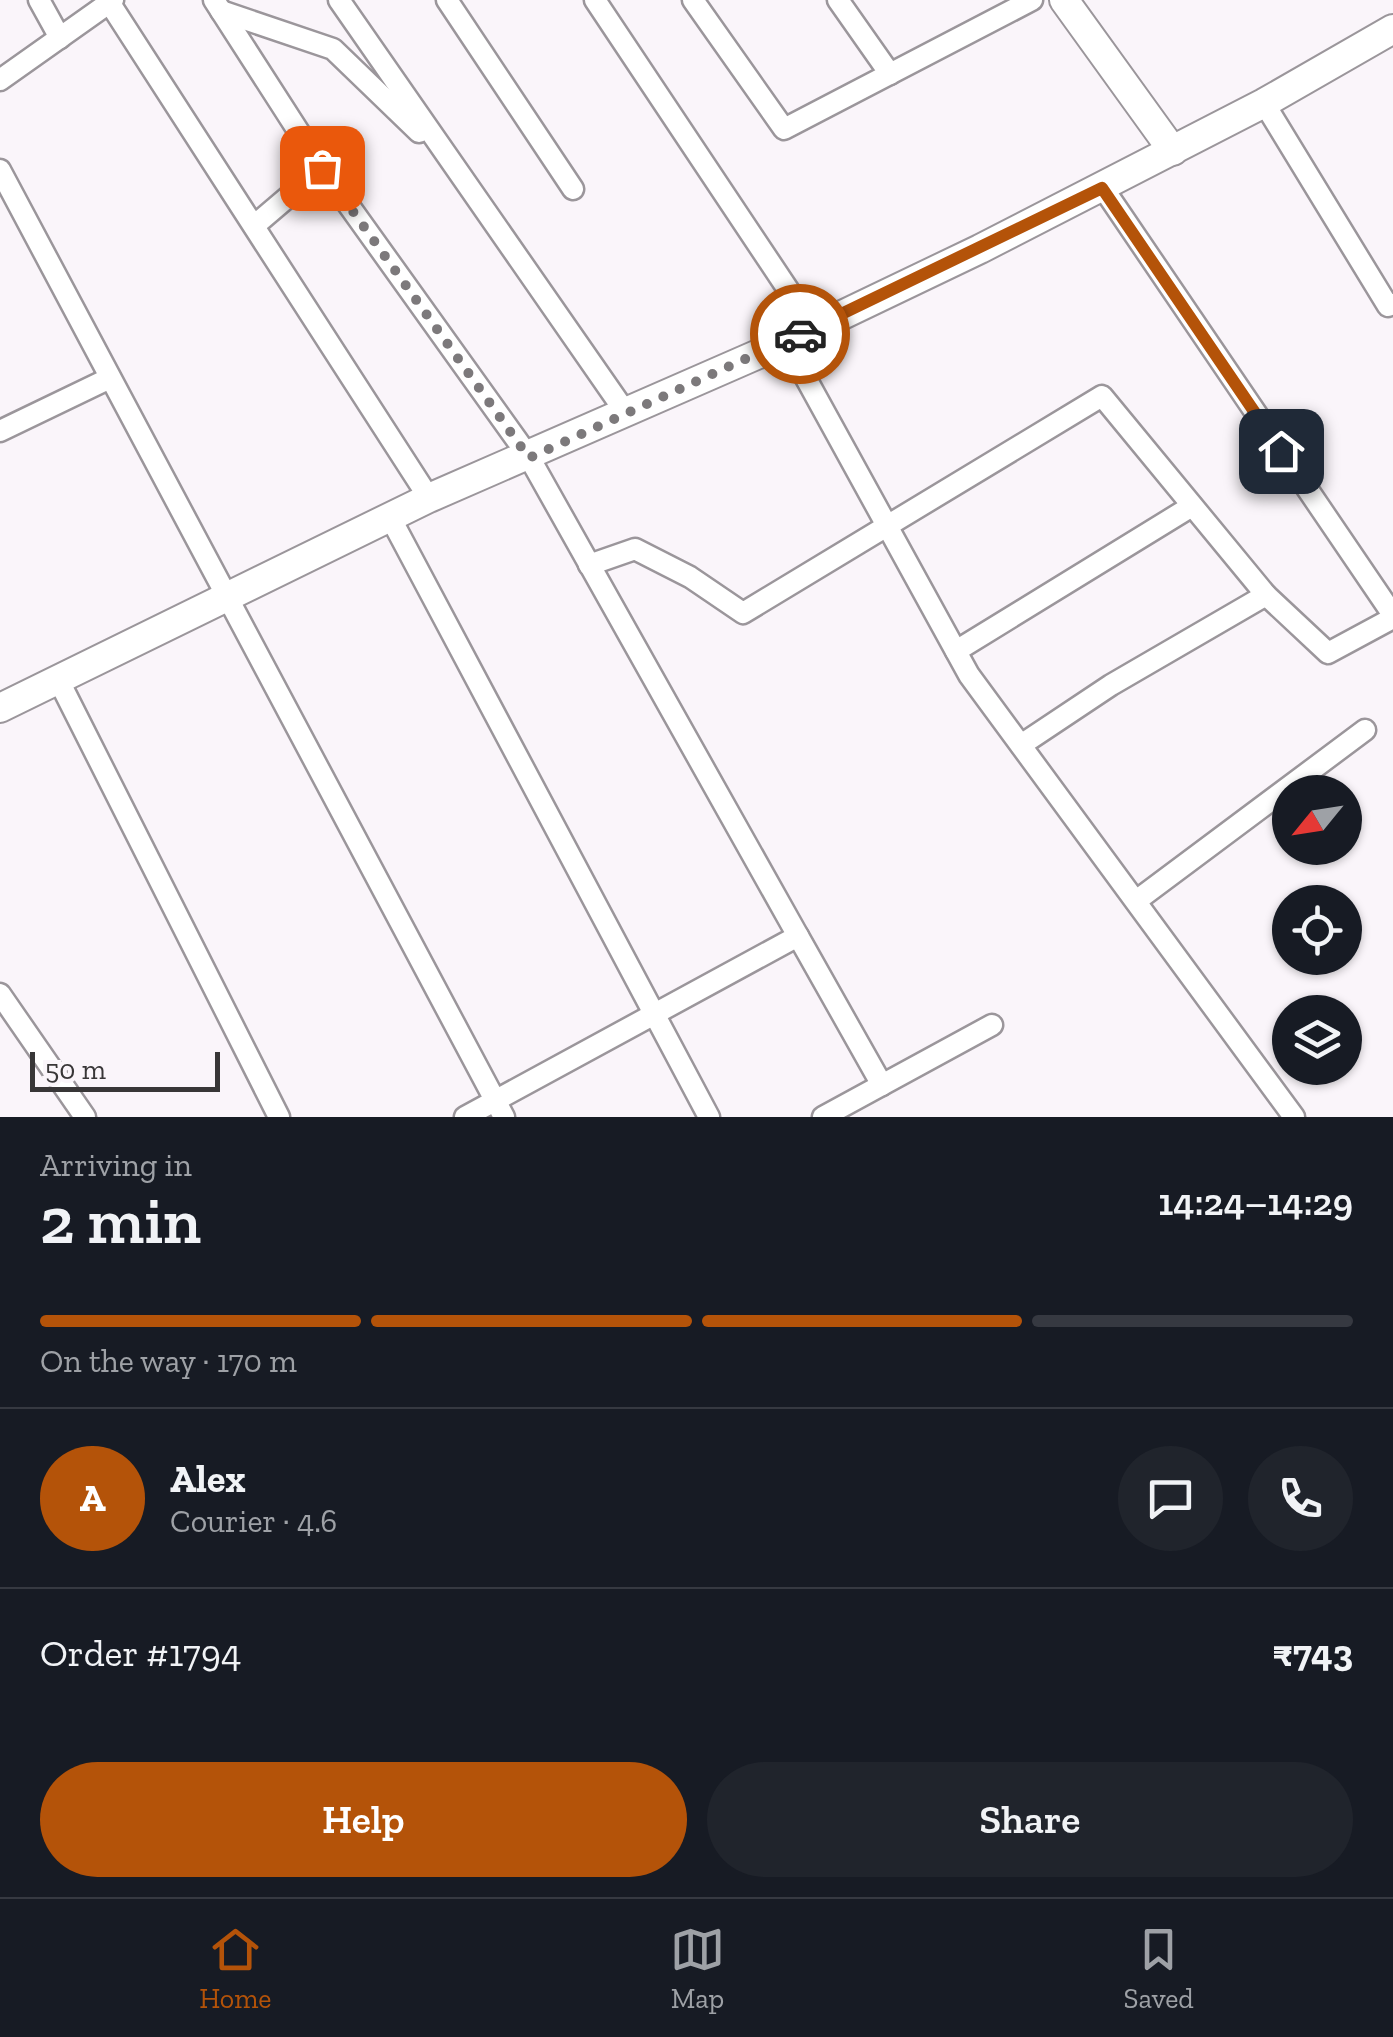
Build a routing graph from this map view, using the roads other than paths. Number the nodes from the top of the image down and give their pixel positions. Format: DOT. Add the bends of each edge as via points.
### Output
graph roads {
  1 [pos="39,0"];
  2 [pos="339,0"];
  3 [pos="447,0"];
  4 [pos="594,0"];
  5 [pos="693,0"];
  6 [pos="838,0"];
  7 [pos="1032,0"];
  8 [pos="1064,0"];
  9 [pos="111,1"];
  10 [pos="218,5"];
  11 [pos="1393,29"];
  12 [pos="60,38"];
  13 [pos="890,74"];
  14 [pos="0,80"];
  15 [pos="1264,103"];
  16 [pos="1173,151"];
  17 [pos="452,163"];
  18 [pos="322,168"];
  19 [pos="0,170"];
  20 [pos="573,188"];
  21 [pos="1102,188"];
  22 [pos="254,226"];
  23 [pos="1391,308"];
  24 [pos="813,327"];
  25 [pos="786,342"];
  26 [pos="110,378"];
  27 [pos="626,414"];
  28 [pos="0,431"];
  29 [pos="529,458"];
  30 [pos="429,498"];
  31 [pos="1192,506"];
  32 [pos="390,518"];
  33 [pos="886,525"];
  34 [pos="588,564"];
  35 [pos="1266,596"];
  36 [pos="229,598"];
  37 [pos="1393,616"];
  38 [pos="956,651"];
  39 [pos="58,678"];
  40 [pos="0,708"];
  41 [pos="1365,730"];
  42 [pos="1021,745"];
  43 [pos="1136,901"];
  44 [pos="798,936"];
  45 [pos="0,994"];
  46 [pos="655,1017"];
  47 [pos="992,1024"];
  48 [pos="882,1085"];
  49 [pos="500,1109"];
  50 [pos="836,1114"];
  51 [pos="85,1117"];
  52 [pos="279,1117"];
  53 [pos="465,1117"];
  54 [pos="708,1117"];
  55 [pos="1294,1117"];
  1 -- 12 [label="street"];
  2 -- 17 [label="street"];
  3 -- 20 [label="street"];
  4 -- 24 [label="street"];
  5 -- 13 [label="street" via="784,130"];
  6 -- 13 [label="street"];
  7 -- 13 [label="street"];
  8 -- 16 [label="main road"];
  9 -- 12 [label="street"];
  9 -- 22 [label="street"];
  10 -- 17 [label="street" via="333,49"];
  10 -- 18 [label="street"];
  11 -- 15 [label="main road"];
  12 -- 14 [label="street"];
  15 -- 16 [label="main road"];
  15 -- 23 [label="street"];
  16 -- 21 [label="main road"];
  17 -- 27 [label="street"];
  18 -- 22 [label="street"];
  18 -- 29 [label="street"];
  19 -- 26 [label="street"];
  21 -- 24 [label="main road"];
  21 -- 37 [label="street"];
  22 -- 30 [label="street"];
  24 -- 25 [label="main road"];
  25 -- 27 [label="main road"];
  25 -- 33 [label="street"];
  26 -- 28 [label="street"];
  26 -- 36 [label="street"];
  27 -- 29 [label="main road"];
  29 -- 30 [label="main road"];
  29 -- 34 [label="street"];
  30 -- 32 [label="main road"];
  31 -- 33 [label="street" via="1102,396"];
  31 -- 35 [label="street"];
  31 -- 38 [label="street"];
  32 -- 36 [label="main road"];
  32 -- 46 [label="street"];
  33 -- 34 [label="street" via="744,613 635,550"];
  33 -- 38 [label="street"];
  34 -- 44 [label="street"];
  35 -- 37 [label="street" via="1328,653"];
  35 -- 42 [label="street"];
  36 -- 39 [label="main road"];
  36 -- 49 [label="street"];
  38 -- 42 [label="street"];
  39 -- 40 [label="main road"];
  39 -- 52 [label="street"];
  41 -- 43 [label="street"];
  42 -- 43 [label="street"];
  43 -- 55 [label="street"];
  44 -- 46 [label="street"];
  44 -- 48 [label="street"];
  45 -- 51 [label="street"];
  46 -- 49 [label="street"];
  46 -- 54 [label="street"];
  47 -- 48 [label="street"];
  48 -- 50 [label="street"];
  49 -- 53 [label="street"];
}
